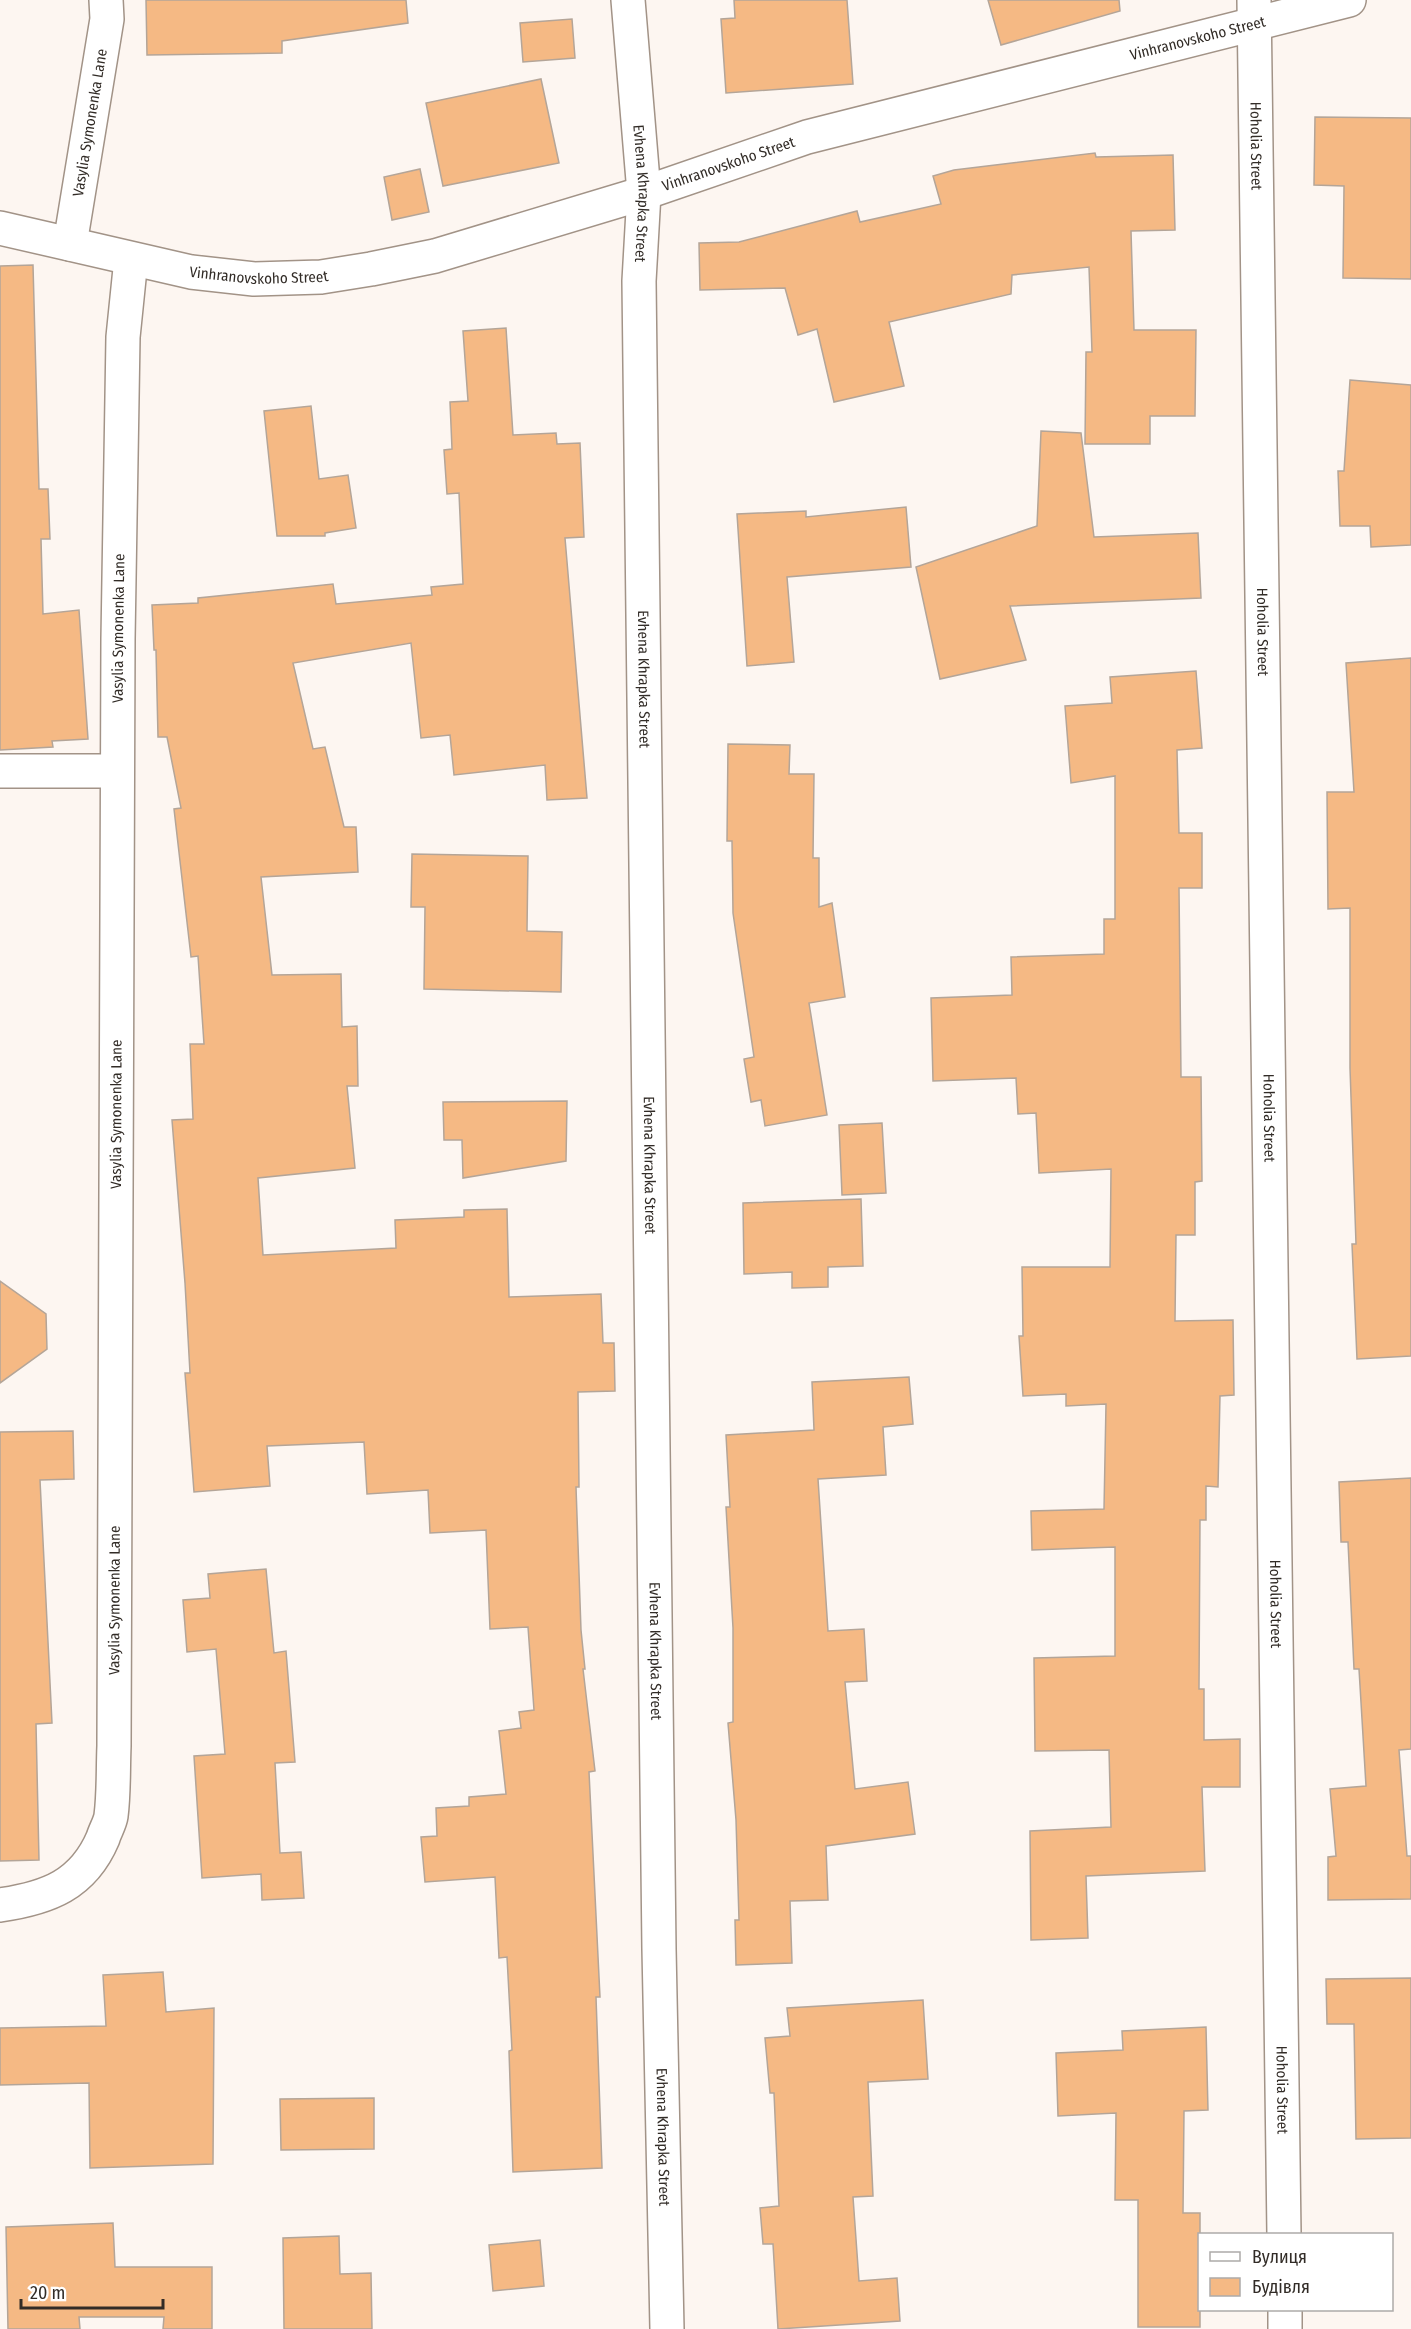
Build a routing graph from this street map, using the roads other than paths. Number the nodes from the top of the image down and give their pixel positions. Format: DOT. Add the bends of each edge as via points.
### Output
graph roads {
  1 [pos="106,0"];
  2 [pos="628,0"];
  3 [pos="1349,0"];
  4 [pos="1254,13"];
  5 [pos="644,193"];
  6 [pos="0,228"];
  7 [pos="70,244"];
  8 [pos="131,259"];
  9 [pos="0,771"];
  10 [pos="117,771"];
  11 [pos="0,1905"];
  12 [pos="1284,2233"];
  13 [pos="1285,2311"];
  14 [pos="667,2329"];
  15 [pos="1285,2329"];
  1 -- 7 [label="street, Vasylia Symonenka Lane" via="107,19"];
  2 -- 5 [label="street, Evhena Khrapka Street"];
  3 -- 4 [label="street, Vinhranovskoho Street"];
  4 -- 5 [label="street, Vinhranovskoho Street" via="807,137"];
  4 -- 12 [label="street, Hoholia Street"];
  5 -- 8 [label="street, Vinhranovskoho Street" via="435,256 321,277 254,279 191,272"];
  5 -- 14 [label="street, Evhena Khrapka Street" via="639,281"];
  6 -- 7 [label="street, Vinhranovskoho Street"];
  7 -- 8 [label="street, Vinhranovskoho Street"];
  8 -- 10 [label="street, Vasylia Symonenka Lane" via="123,337"];
  9 -- 10 [label="street"];
  10 -- 11 [label="street, Vasylia Symonenka Lane" via="111,1818 98,1850 71,1883 21,1902"];
  13 -- 15 [label="street"];
}
